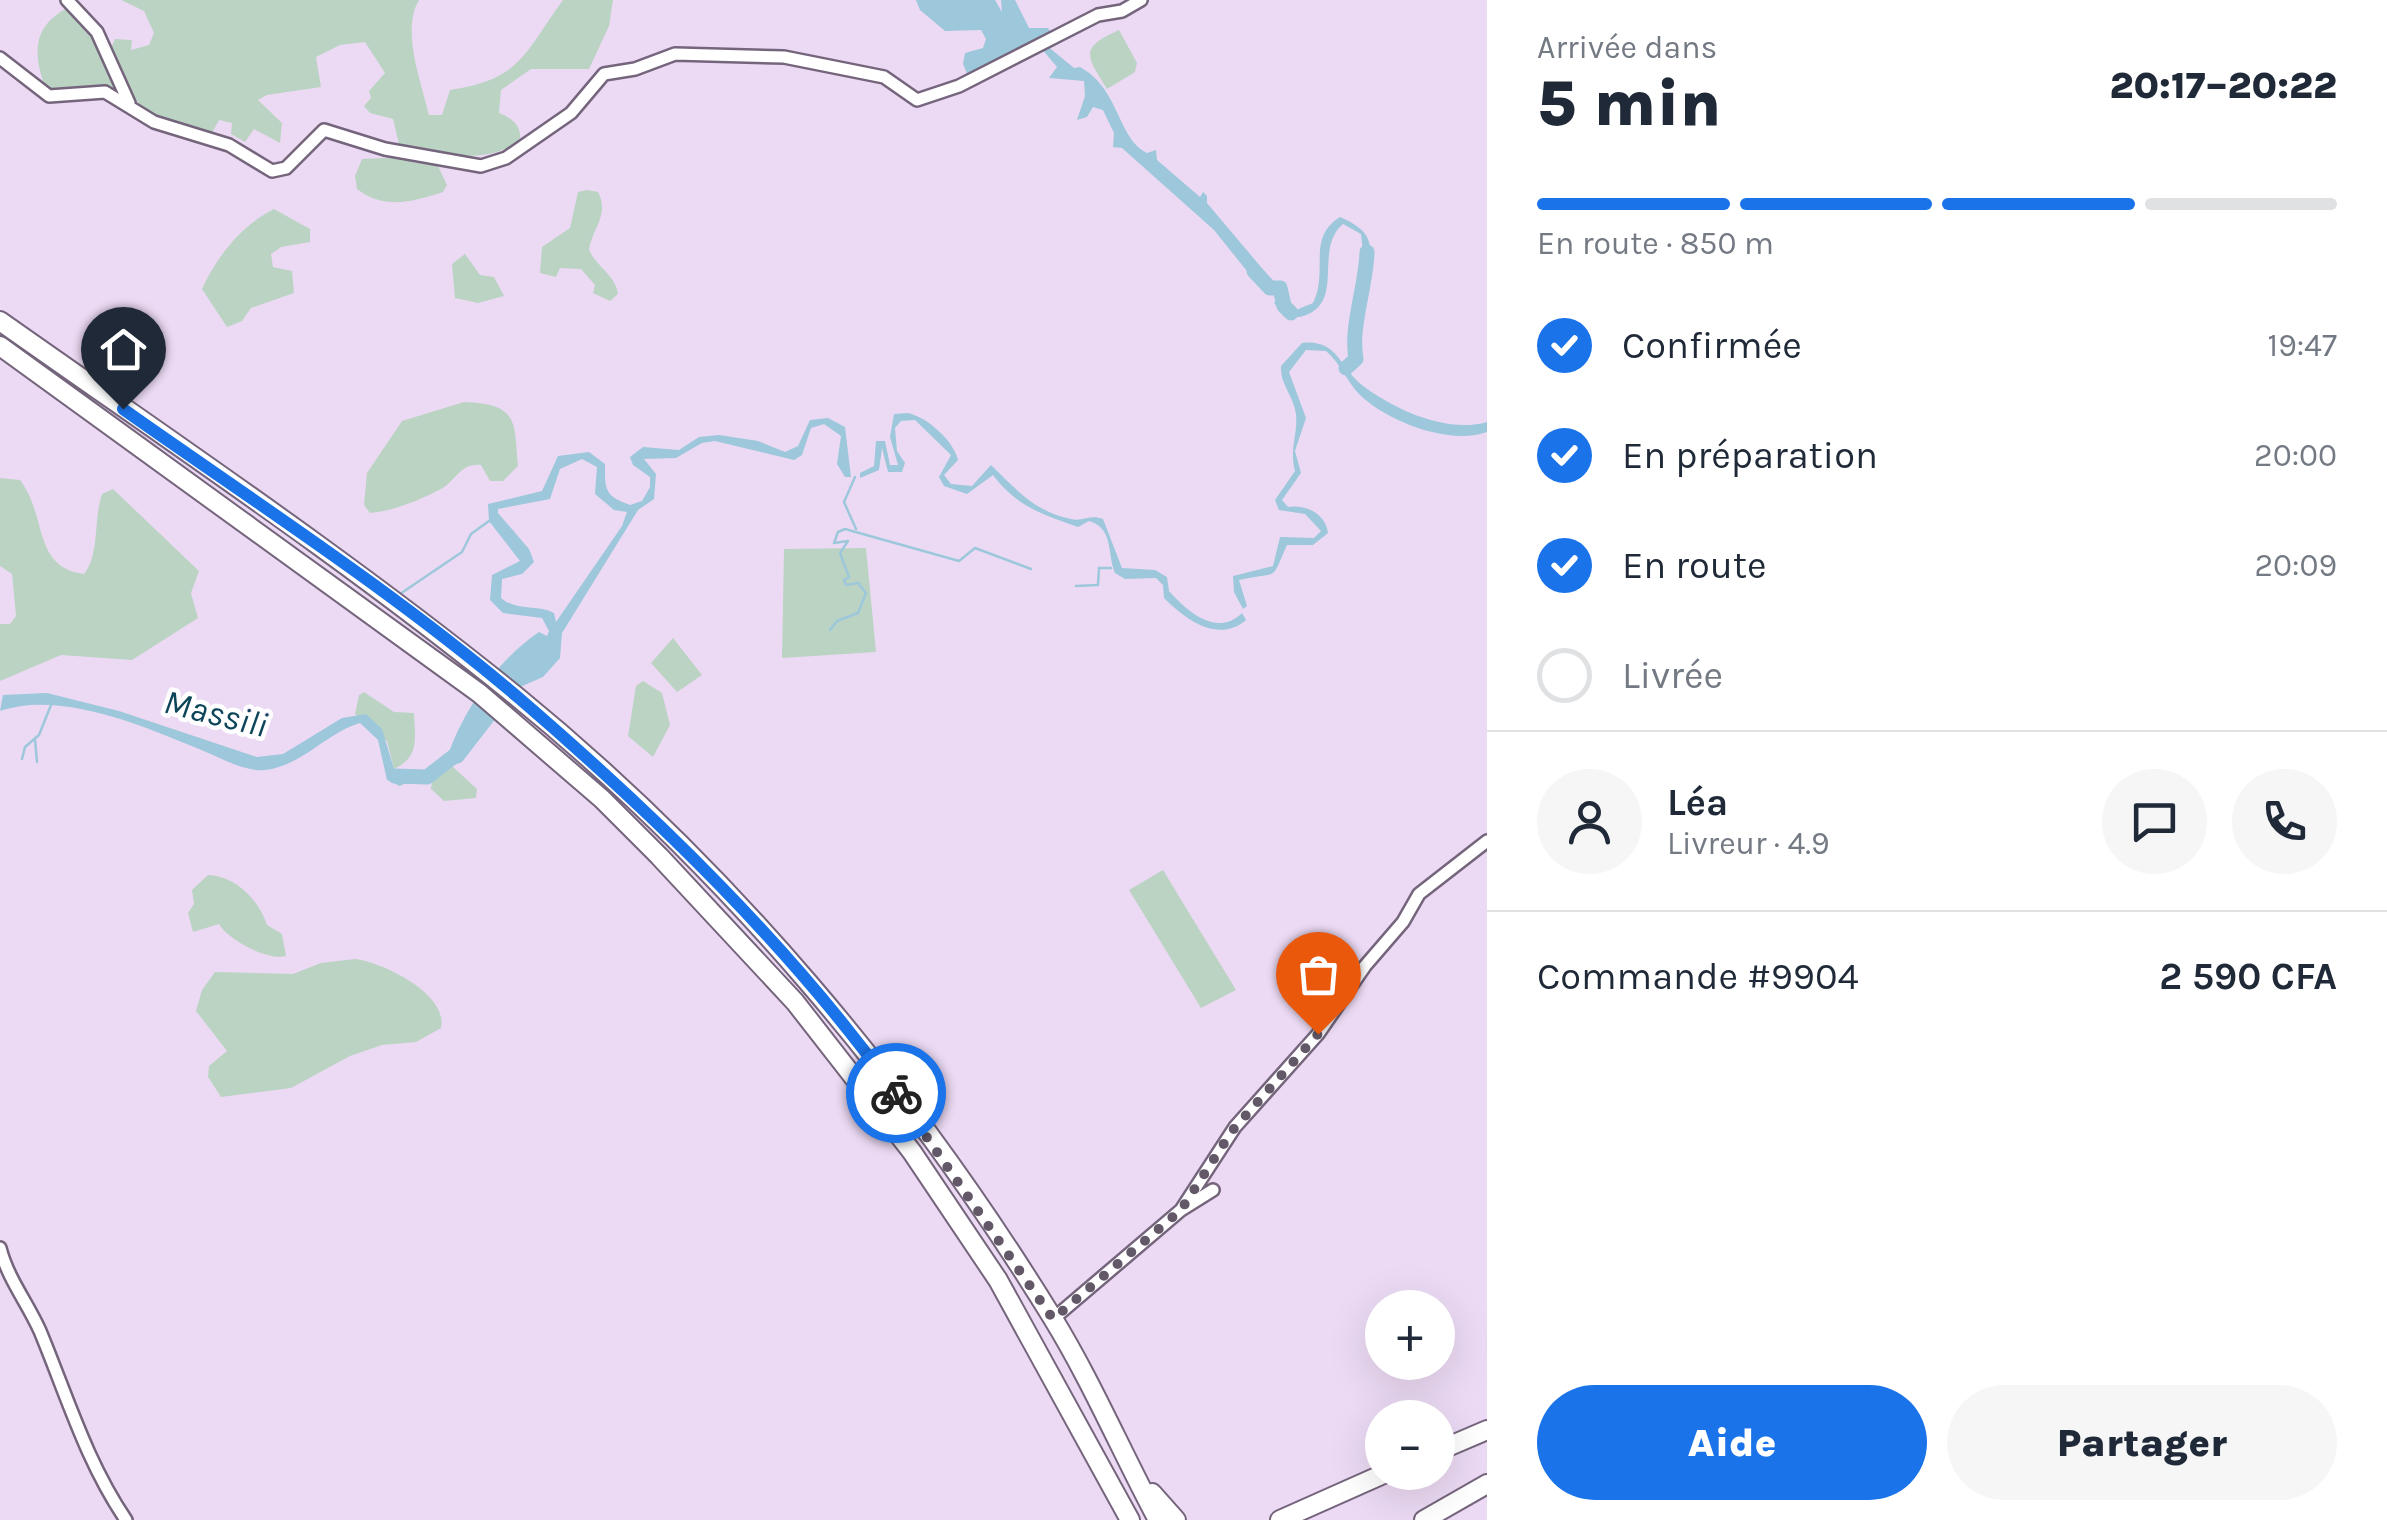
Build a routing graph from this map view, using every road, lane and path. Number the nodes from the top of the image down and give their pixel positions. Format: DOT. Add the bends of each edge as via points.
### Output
graph roads {
  1 [pos="67,0"];
  2 [pos="1142,0"];
  3 [pos="0,58"];
  4 [pos="131,107"];
  5 [pos="0,321"];
  6 [pos="0,346"];
  7 [pos="1487,841"];
  8 [pos="1213,1190"];
  9 [pos="1181,1210"];
  10 [pos="0,1248"];
  11 [pos="1053,1319"];
  12 [pos="1487,1430"];
  13 [pos="1455,1444"];
  14 [pos="1133,1463"];
  15 [pos="1104,1477"];
  16 [pos="1365,1482"];
  17 [pos="1487,1484"];
  18 [pos="1280,1519"];
  19 [pos="126,1520"];
  20 [pos="1120,1520"];
  21 [pos="1130,1520"];
  22 [pos="1158,1520"];
  23 [pos="1176,1520"];
  24 [pos="1426,1520"];
  1 -- 4 [label="street" via="97,32"];
  2 -- 4 [label="street" via="917,100 891,79 818,62 749,54 666,56 604,74 571,113 506,158 482,166 324,130 286,168 272,171 228,145 175,132"];
  3 -- 4 [label="street" via="49,96 105,92"];
  5 -- 11 [label="highway" via="492,677 710,876 800,972 926,1134"];
  6 -- 15 [label="highway" via="479,694 659,856 795,1002 912,1152 998,1280"];
  7 -- 9 [label="street" via="1418,894 1318,1034 1232,1131"];
  8 -- 9 [label="street"];
  9 -- 11 [label="street"];
  10 -- 19 [label="street" via="83,1444"];
  11 -- 14 [label="highway"];
  12 -- 13 [label="highway"];
  14 -- 22 [label="highway"];
  14 -- 23 [label="highway"];
  15 -- 20 [label="highway"];
  15 -- 21 [label="highway"];
  16 -- 18 [label="highway"];
  17 -- 24 [label="highway"];
}
